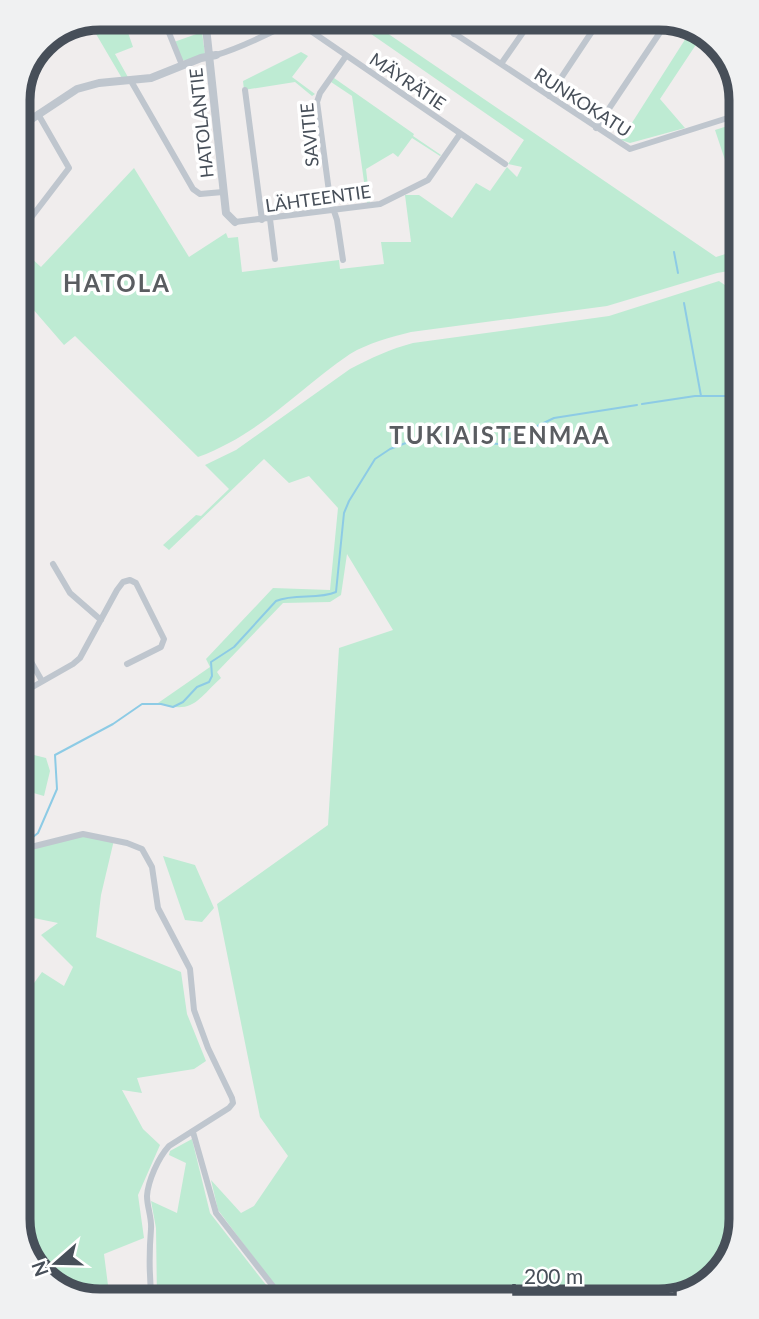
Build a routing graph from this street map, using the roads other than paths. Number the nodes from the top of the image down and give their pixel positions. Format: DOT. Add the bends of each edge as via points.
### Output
graph roads {
  1 [pos="168,30"];
  2 [pos="208,30"];
  3 [pos="275,30"];
  4 [pos="313,30"];
  5 [pos="448,30"];
  6 [pos="457,30"];
  7 [pos="525,30"];
  8 [pos="593,30"];
  9 [pos="662,30"];
  10 [pos="454,34"];
  11 [pos="346,55"];
  12 [pos="213,56"];
  13 [pos="501,64"];
  14 [pos="182,65"];
  15 [pos="131,81"];
  16 [pos="245,90"];
  17 [pos="549,96"];
  18 [pos="38,114"];
  19 [pos="729,118"];
  20 [pos="30,120"];
  21 [pos="596,128"];
  22 [pos="460,134"];
  23 [pos="505,164"];
  24 [pos="223,192"];
  25 [pos="333,211"];
  26 [pos="30,219"];
  27 [pos="270,219"];
  28 [pos="262,220"];
  29 [pos="235,222"];
  30 [pos="275,259"];
  31 [pos="342,260"];
  32 [pos="53,564"];
  33 [pos="101,620"];
  34 [pos="30,660"];
  35 [pos="127,664"];
  36 [pos="42,681"];
  37 [pos="30,688"];
  38 [pos="30,848"];
  39 [pos="193,1132"];
  40 [pos="151,1289"];
  41 [pos="275,1289"];
  1 -- 14 [label="street"];
  2 -- 12 [label="street, HATOLANTIE"];
  3 -- 12 [label="street"];
  4 -- 11 [label="street, MÄYRÄTIE"];
  5 -- 10 [label="street, RUNKOKATU"];
  6 -- 10 [label="street"];
  7 -- 13 [label="street"];
  8 -- 17 [label="street"];
  9 -- 21 [label="street"];
  10 -- 13 [label="street, RUNKOKATU"];
  11 -- 22 [label="street, MÄYRÄTIE"];
  11 -- 25 [label="street, SAVITIE" via="317,102"];
  12 -- 14 [label="street"];
  12 -- 24 [label="street, HATOLANTIE"];
  13 -- 17 [label="street, RUNKOKATU"];
  14 -- 15 [label="street"];
  15 -- 18 [label="street" via="77,89"];
  15 -- 24 [label="street" via="194,190 201,194"];
  16 -- 28 [label="street"];
  17 -- 21 [label="street, RUNKOKATU"];
  18 -- 20 [label="street"];
  18 -- 26 [label="street" via="69,168"];
  19 -- 21 [label="street, RUNKOKATU" via="630,149"];
  22 -- 23 [label="street, MÄYRÄTIE"];
  22 -- 25 [label="street, LÄHTEENTIE" via="422,184 377,205"];
  24 -- 29 [label="street, HATOLANTIE" via="227,216"];
  25 -- 27 [label="street, LÄHTEENTIE"];
  25 -- 31 [label="street, SAVITIE"];
  27 -- 28 [label="street, LÄHTEENTIE"];
  27 -- 30 [label="street"];
  28 -- 29 [label="street, LÄHTEENTIE"];
  32 -- 33 [label="street" via="70,593"];
  33 -- 35 [label="street" via="122,583 135,581 164,639 161,647"];
  33 -- 36 [label="street" via="80,658"];
  34 -- 36 [label="street"];
  36 -- 37 [label="street"];
  38 -- 39 [label="street" via="83,834 127,843 142,849 150,859 158,908 190,969 194,1010 233,1103"];
  39 -- 40 [label="street" via="162,1153 149,1187"];
  39 -- 41 [label="street" via="216,1213"];
}
